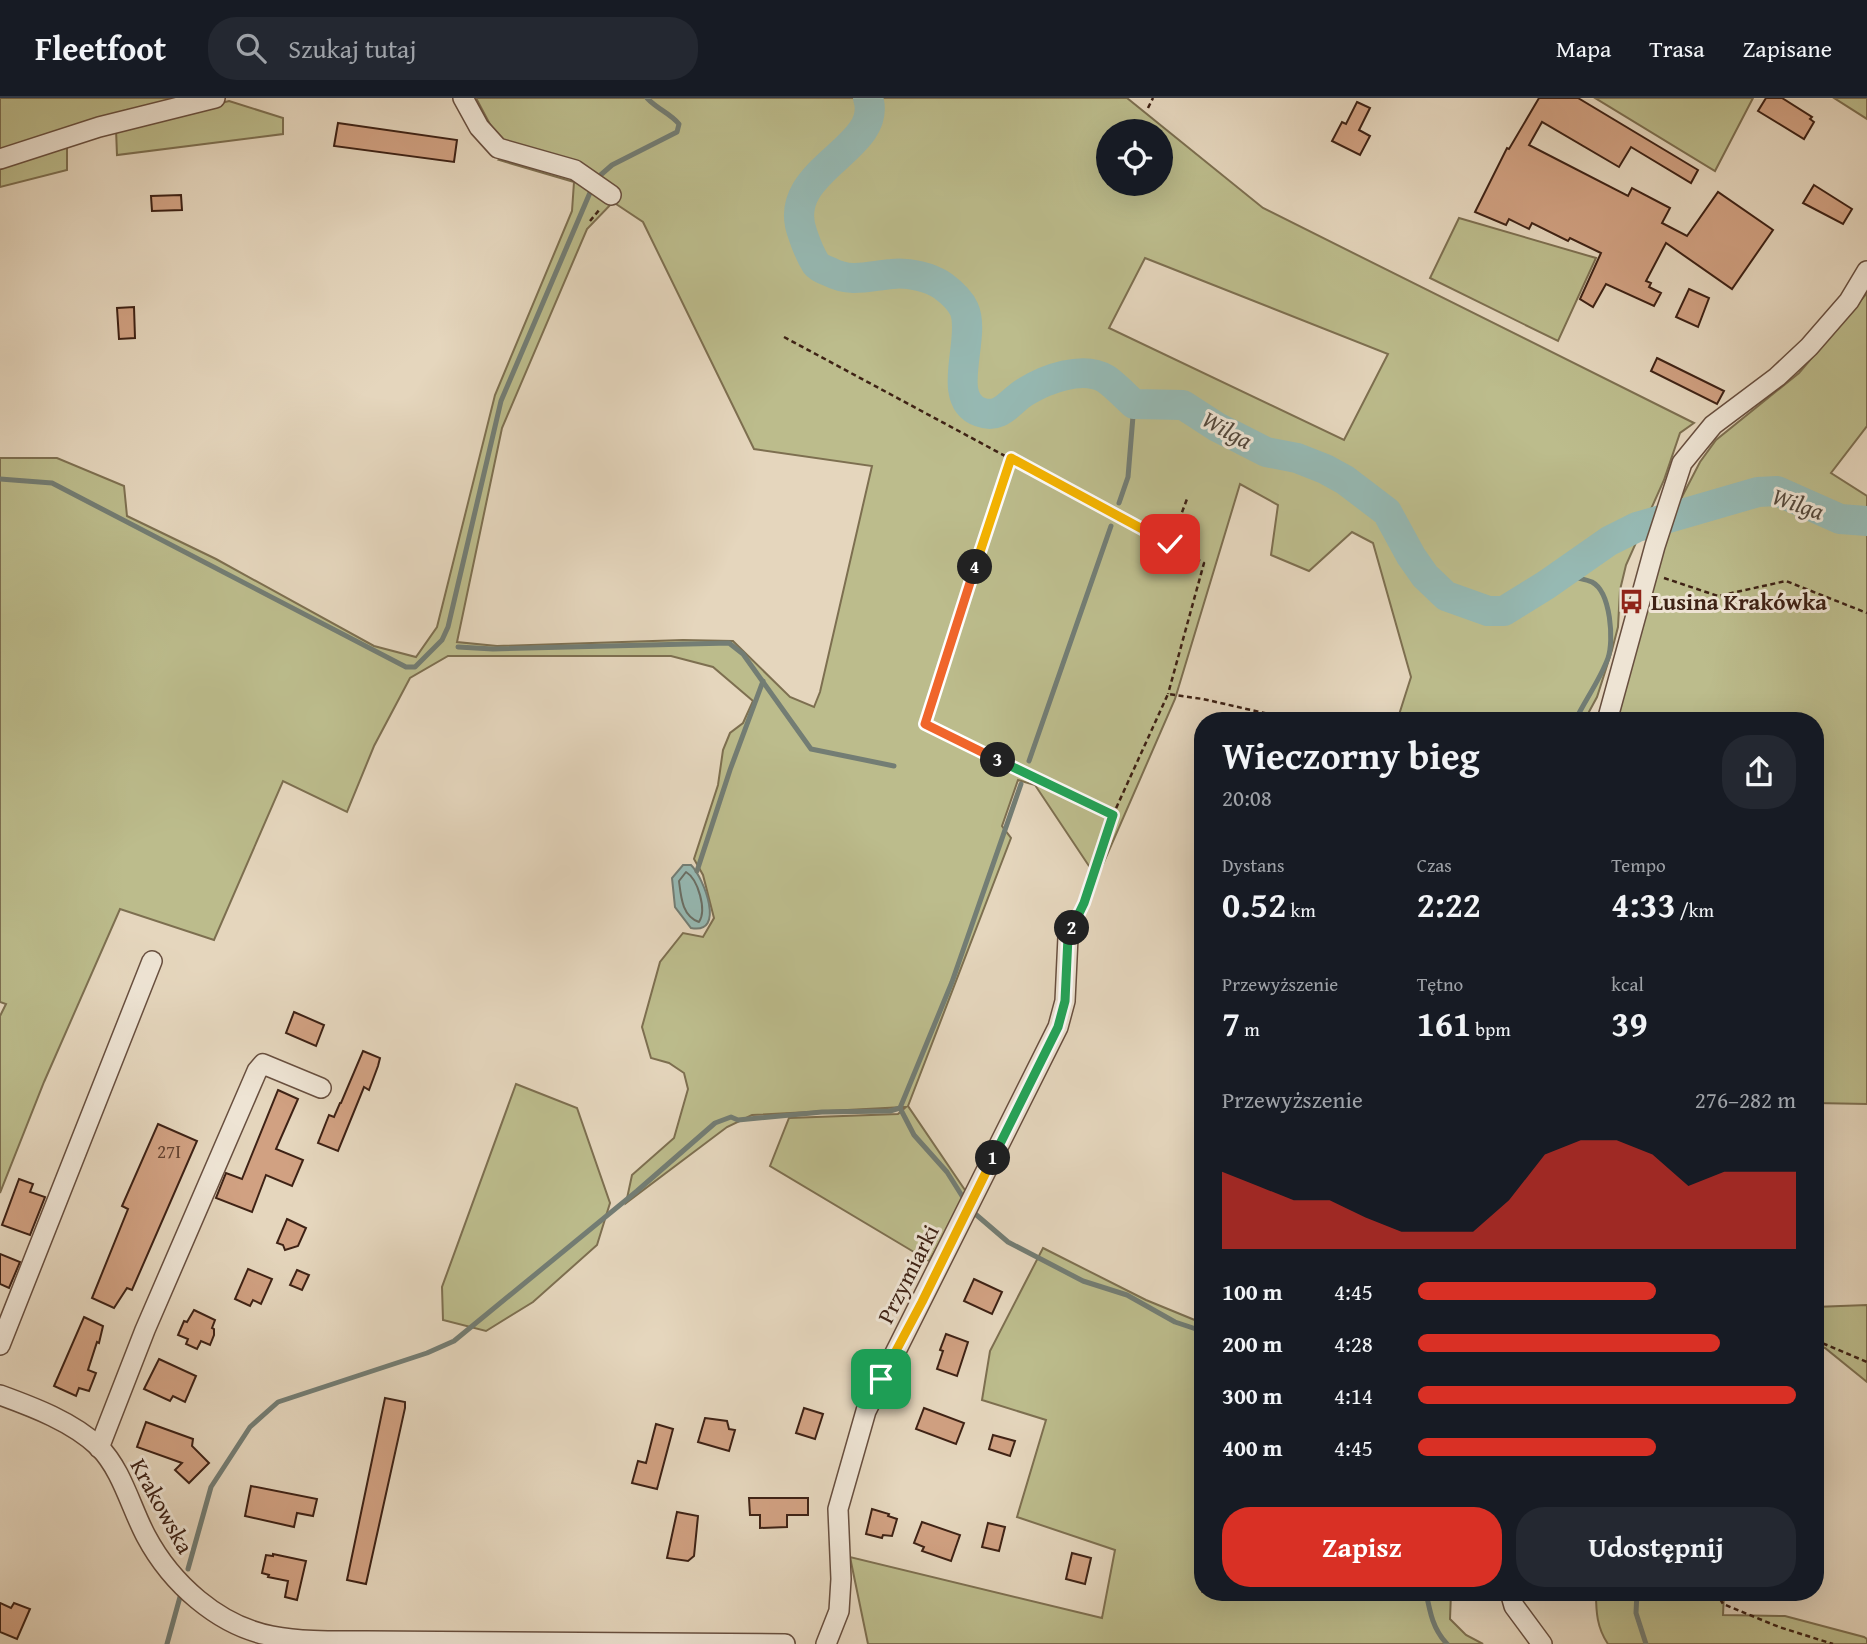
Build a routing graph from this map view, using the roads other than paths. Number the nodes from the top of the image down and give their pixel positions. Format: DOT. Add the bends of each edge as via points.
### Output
graph roads {
  1 [pos="215,98"];
  2 [pos="463,98"];
  3 [pos="0,159"];
  4 [pos="611,195"];
  5 [pos="1867,271"];
  6 [pos="1610,712"];
  7 [pos="1068,937"];
  8 [pos="152,961"];
  9 [pos="321,1088"];
  10 [pos="0,1345"];
  11 [pos="0,1395"];
  12 [pos="99,1448"];
  13 [pos="1513,1601"];
  14 [pos="785,1644"];
  15 [pos="826,1644"];
  16 [pos="1542,1644"];
  1 -- 3 [label="street" via="99,127"];
  2 -- 4 [label="street" via="479,127 498,148 575,170"];
  5 -- 6 [label="street" via="1849,301 1809,347 1713,425 1682,463"];
  7 -- 15 [label="street, Przymiarki" via="1065,1001 1058,1027 866,1410 838,1509 839,1611"];
  8 -- 10 [label="street"];
  9 -- 12 [label="street" via="263,1064 257,1071"];
  11 -- 12 [label="street, Krakowska" via="60,1421"];
  12 -- 14 [label="street, Krakowska" via="162,1563 214,1612 269,1635 331,1641"];
  13 -- 16 [label="street"];
}
